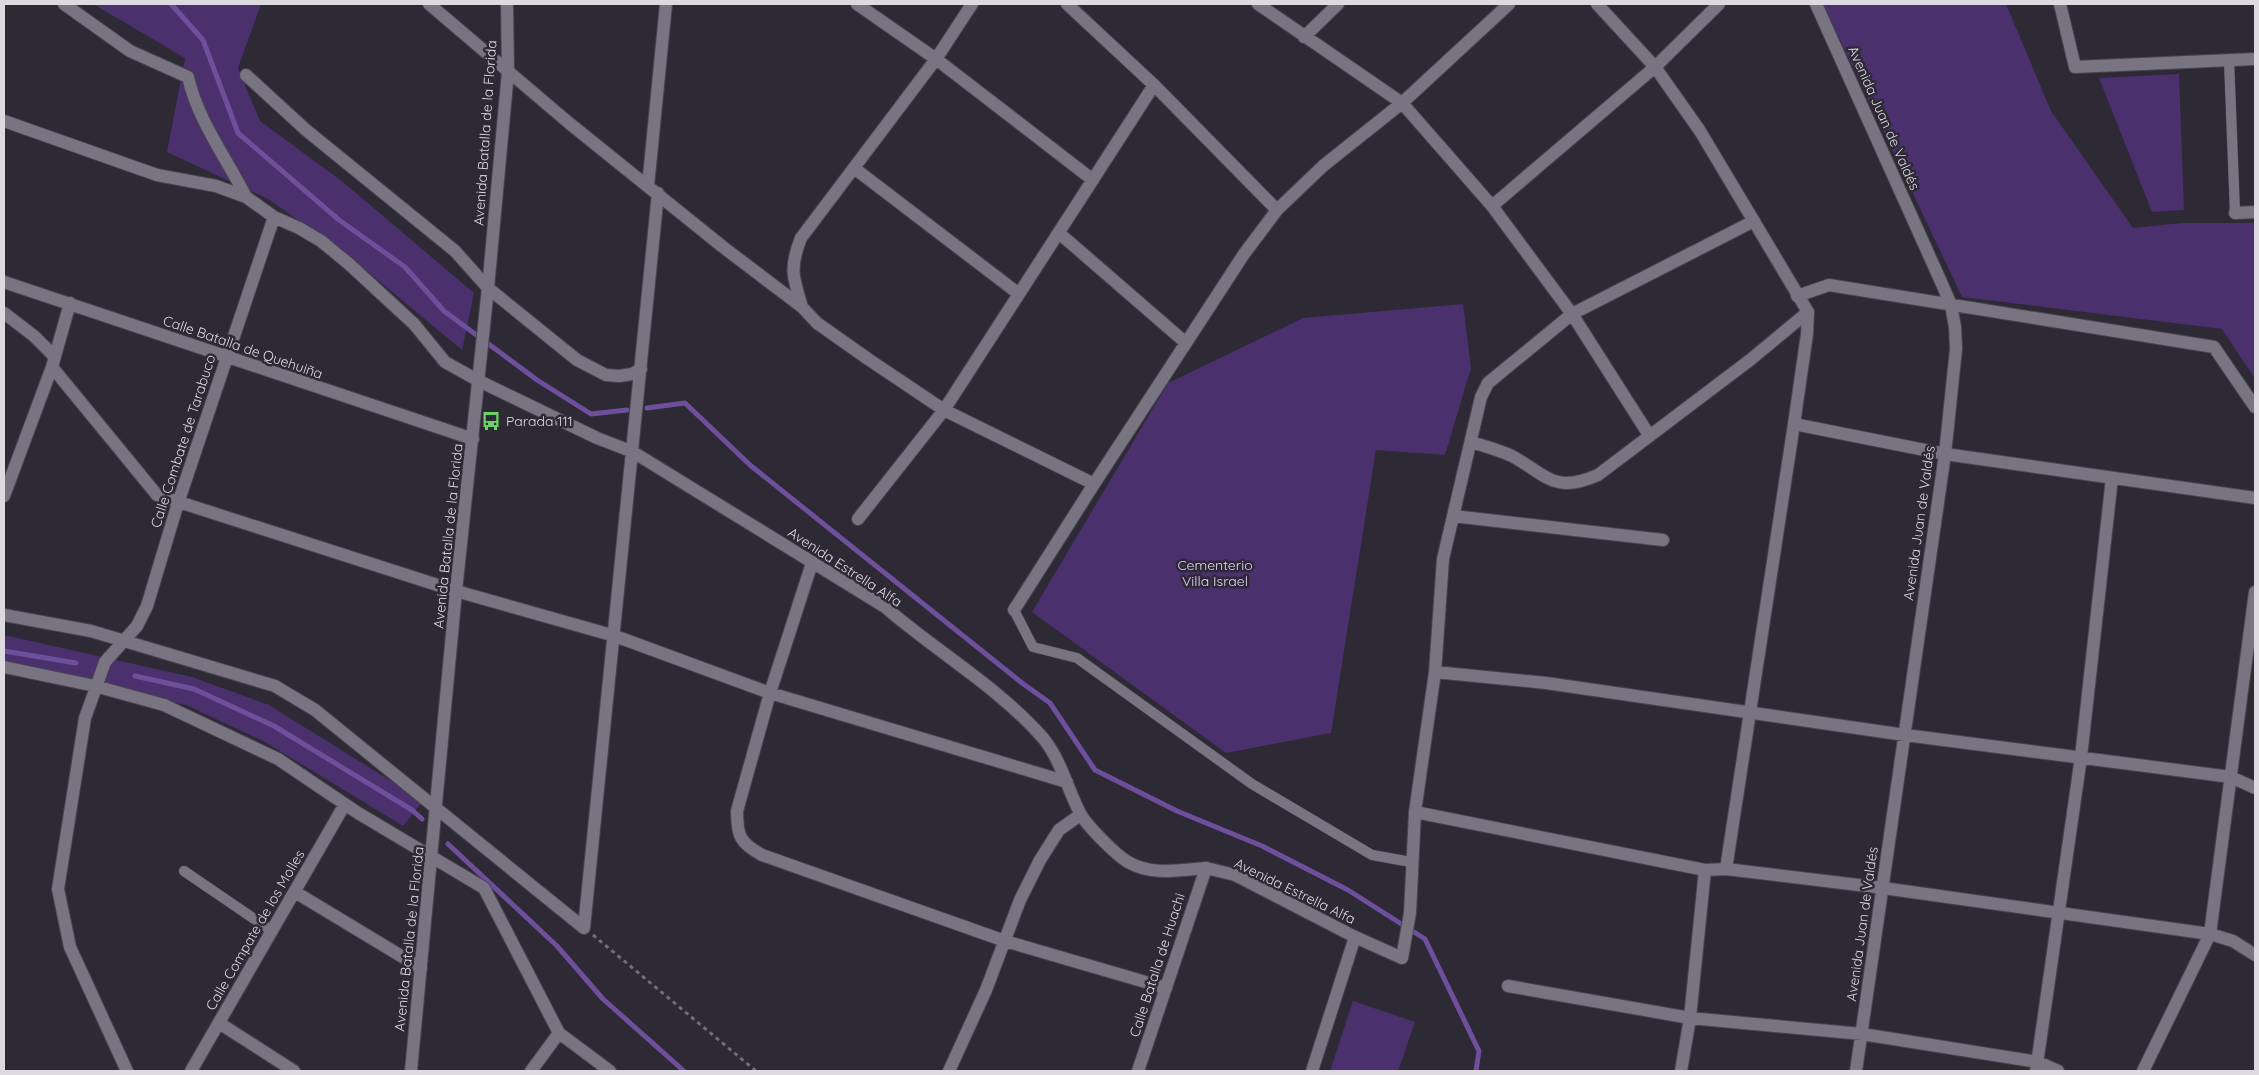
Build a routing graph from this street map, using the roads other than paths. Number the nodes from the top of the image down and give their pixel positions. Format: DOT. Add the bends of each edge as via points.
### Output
graph roads {
  1 [pos="64,4"];
  2 [pos="429,4"];
  3 [pos="507,4"];
  4 [pos="666,4"];
  5 [pos="857,4"];
  6 [pos="972,4"];
  7 [pos="1067,4"];
  8 [pos="1258,4"];
  9 [pos="1338,4"];
  10 [pos="1509,4"];
  11 [pos="1598,4"];
  12 [pos="1719,4"];
  13 [pos="1816,4"];
  14 [pos="2060,4"];
  15 [pos="1304,37"];
  16 [pos="936,59"];
  17 [pos="2255,59"];
  18 [pos="2229,60"];
  19 [pos="1655,67"];
  20 [pos="508,72"];
  21 [pos="246,75"];
  22 [pos="1154,85"];
  23 [pos="1402,104"];
  24 [pos="4,121"];
  25 [pos="854,168"];
  26 [pos="1093,180"];
  27 [pos="653,189"];
  28 [pos="246,197"];
  29 [pos="1492,206"];
  30 [pos="1277,210"];
  31 [pos="2255,212"];
  32 [pos="2235,213"];
  33 [pos="274,217"];
  34 [pos="1754,221"];
  35 [pos="1059,233"];
  36 [pos="4,282"];
  37 [pos="488,288"];
  38 [pos="1019,294"];
  39 [pos="1797,296"];
  40 [pos="70,304"];
  41 [pos="1951,305"];
  42 [pos="802,306"];
  43 [pos="1808,312"];
  44 [pos="4,313"];
  45 [pos="1572,314"];
  46 [pos="1186,343"];
  47 [pos="226,357"];
  48 [pos="53,361"];
  49 [pos="641,369"];
  50 [pos="479,382"];
  51 [pos="2255,407"];
  52 [pos="944,410"];
  53 [pos="1794,424"];
  54 [pos="1649,435"];
  55 [pos="474,439"];
  56 [pos="1471,442"];
  57 [pos="633,452"];
  58 [pos="1945,454"];
  59 [pos="2112,478"];
  60 [pos="1094,484"];
  61 [pos="4,496"];
  62 [pos="2255,498"];
  63 [pos="178,503"];
  64 [pos="1453,516"];
  65 [pos="858,519"];
  66 [pos="1663,540"];
  67 [pos="812,563"];
  68 [pos="456,591"];
  69 [pos="2255,592"];
  70 [pos="1014,610"];
  71 [pos="4,615"];
  72 [pos="2253,627"];
  73 [pos="615,636"];
  74 [pos="123,642"];
  75 [pos="4,667"];
  76 [pos="1435,672"];
  77 [pos="95,686"];
  78 [pos="770,693"];
  79 [pos="1750,712"];
  80 [pos="1905,735"];
  81 [pos="2081,757"];
  82 [pos="2231,777"];
  83 [pos="1067,782"];
  84 [pos="2255,788"];
  85 [pos="345,804"];
  86 [pos="437,808"];
  87 [pos="1415,812"];
  88 [pos="1080,815"];
  89 [pos="432,859"];
  90 [pos="1411,862"];
  91 [pos="1206,868"];
  92 [pos="1726,869"];
  93 [pos="1705,870"];
  94 [pos="184,871"];
  95 [pos="1882,888"];
  96 [pos="295,892"];
  97 [pos="2058,913"];
  98 [pos="272,931"];
  99 [pos="2210,934"];
  100 [pos="1354,936"];
  101 [pos="1005,942"];
  102 [pos="2255,954"];
  103 [pos="422,968"];
  104 [pos="1508,986"];
  105 [pos="1166,988"];
  106 [pos="1690,1018"];
  107 [pos="219,1023"];
  108 [pos="559,1033"];
  109 [pos="1862,1034"];
  110 [pos="2037,1067"];
  111 [pos="128,1071"];
  112 [pos="191,1071"];
  113 [pos="294,1071"];
  114 [pos="411,1071"];
  115 [pos="532,1071"];
  116 [pos="610,1071"];
  117 [pos="949,1071"];
  118 [pos="1138,1071"];
  119 [pos="1312,1071"];
  120 [pos="1681,1071"];
  121 [pos="1856,1071"];
  122 [pos="2058,1071"];
  123 [pos="2143,1071"];
  1 -- 28 [label="street" via="130,51 188,77 202,120"];
  2 -- 20 [label="street"];
  3 -- 20 [label="street, Avenida Batalla de la Florida"];
  4 -- 27 [label="street"];
  5 -- 16 [label="street"];
  6 -- 16 [label="street"];
  7 -- 22 [label="street"];
  8 -- 15 [label="street"];
  9 -- 15 [label="street"];
  10 -- 23 [label="street"];
  11 -- 19 [label="street"];
  12 -- 19 [label="street"];
  13 -- 41 [label="street, Avenida Juan de Valdés"];
  14 -- 18 [label="street" via="2075,67"];
  15 -- 23 [label="street"];
  16 -- 25 [label="street"];
  16 -- 26 [label="street"];
  17 -- 18 [label="street"];
  18 -- 32 [label="lane"];
  19 -- 29 [label="street"];
  19 -- 34 [label="street" via="1700,132"];
  20 -- 27 [label="street"];
  20 -- 37 [label="street, Avenida Batalla de la Florida"];
  21 -- 37 [label="street" via="306,130 455,252"];
  22 -- 26 [label="street"];
  22 -- 30 [label="street"];
  23 -- 29 [label="street"];
  23 -- 30 [label="street" via="1323,166"];
  24 -- 28 [label="street" via="157,175 216,186"];
  25 -- 38 [label="street"];
  25 -- 42 [label="street" via="801,238 792,259"];
  26 -- 35 [label="street"];
  27 -- 42 [label="street"];
  27 -- 49 [label="street"];
  28 -- 33 [label="street, Avenida Estrella Alfa"];
  29 -- 45 [label="street"];
  30 -- 46 [label="street"];
  31 -- 32 [label="street"];
  33 -- 47 [label="street, Calle Combate de Tarabuco"];
  33 -- 50 [label="street, Avenida Estrella Alfa" via="321,241 414,324 445,362"];
  34 -- 39 [label="street"];
  34 -- 45 [label="street"];
  35 -- 38 [label="street"];
  35 -- 46 [label="street"];
  36 -- 40 [label="street, Calle Batalla de Quehuiña"];
  37 -- 49 [label="street" via="594,370 619,376"];
  37 -- 50 [label="street, Avenida Batalla de la Florida"];
  38 -- 52 [label="street"];
  39 -- 41 [label="street" via="1828,285"];
  39 -- 43 [label="street"];
  40 -- 47 [label="street, Calle Batalla de Quehuiña"];
  40 -- 48 [label="street"];
  41 -- 51 [label="street" via="2214,347"];
  41 -- 58 [label="street, Avenida Juan de Valdés" via="1956,349"];
  42 -- 52 [label="street" via="817,323"];
  43 -- 53 [label="street"];
  43 -- 54 [label="street"];
  44 -- 48 [label="street" via="34,336"];
  45 -- 54 [label="street"];
  45 -- 56 [label="street" via="1488,383 1481,397"];
  46 -- 60 [label="street"];
  47 -- 55 [label="street, Calle Batalla de Quehuiña"];
  47 -- 63 [label="street, Calle Combate de Tarabuco"];
  48 -- 61 [label="street"];
  48 -- 63 [label="street" via="157,495"];
  49 -- 57 [label="street"];
  50 -- 55 [label="street, Avenida Batalla de la Florida"];
  50 -- 57 [label="street, Avenida Estrella Alfa"];
  52 -- 60 [label="street"];
  52 -- 65 [label="street"];
  53 -- 58 [label="street"];
  53 -- 79 [label="street"];
  54 -- 56 [label="street" via="1598,475 1580,483 1562,484 1511,456"];
  55 -- 68 [label="street, Avenida Batalla de la Florida"];
  56 -- 64 [label="street"];
  57 -- 67 [label="street, Avenida Estrella Alfa"];
  57 -- 73 [label="street"];
  58 -- 59 [label="street"];
  58 -- 80 [label="street, Avenida Juan de Valdés"];
  59 -- 62 [label="street"];
  59 -- 81 [label="street"];
  60 -- 70 [label="street"];
  63 -- 68 [label="street"];
  63 -- 74 [label="street, Calle Combate de Tarabuco" via="147,606 137,626"];
  64 -- 66 [label="street"];
  64 -- 76 [label="street" via="1443,559"];
  67 -- 78 [label="street"];
  67 -- 83 [label="street, Avenida Estrella Alfa" via="885,607 919,636 984,682 1043,738"];
  68 -- 73 [label="street"];
  68 -- 86 [label="street, Avenida Batalla de la Florida"];
  69 -- 72 [label="street"];
  70 -- 90 [label="lane" via="1032,647 1077,658 1252,784 1372,855"];
  71 -- 74 [label="street" via="91,632"];
  72 -- 82 [label="street"];
  73 -- 78 [label="street"];
  73 -- 86 [label="street" via="584,928"];
  74 -- 77 [label="street, Calle Combate de Tarabuco" via="105,662"];
  74 -- 86 [label="street" via="275,686 315,710"];
  75 -- 77 [label="street"];
  76 -- 79 [label="street"];
  76 -- 87 [label="street"];
  77 -- 85 [label="street" via="164,705 278,759"];
  77 -- 111 [label="street, Calle Combate de Tarabuco" via="85,718 58,889 70,947"];
  78 -- 83 [label="street"];
  78 -- 101 [label="street" via="736,811 737,828 745,846 762,855"];
  79 -- 80 [label="street"];
  79 -- 92 [label="street"];
  80 -- 81 [label="street"];
  80 -- 95 [label="street, Avenida Juan de Valdés"];
  81 -- 82 [label="street"];
  81 -- 97 [label="street"];
  82 -- 84 [label="street"];
  82 -- 99 [label="street"];
  83 -- 88 [label="street, Avenida Estrella Alfa"];
  85 -- 89 [label="street"];
  85 -- 96 [label="street, Calle Compate de los Molles"];
  86 -- 89 [label="street, Avenida Batalla de la Florida"];
  87 -- 90 [label="street"];
  87 -- 93 [label="street"];
  88 -- 91 [label="street, Avenida Estrella Alfa" via="1127,862 1145,870"];
  88 -- 101 [label="street" via="1059,830 1040,860 1020,900"];
  89 -- 103 [label="street, Avenida Batalla de la Florida"];
  89 -- 108 [label="street" via="484,888"];
  90 -- 100 [label="street, Avenida Estrella Alfa" via="1409,916 1402,958"];
  91 -- 100 [label="street, Avenida Estrella Alfa" via="1235,875"];
  91 -- 105 [label="street, Calle Batalla de Huachi"];
  92 -- 93 [label="street"];
  92 -- 95 [label="street"];
  93 -- 106 [label="street"];
  94 -- 98 [label="lane"];
  95 -- 97 [label="street"];
  95 -- 109 [label="street, Avenida Juan de Valdés"];
  96 -- 98 [label="street, Calle Compate de los Molles"];
  96 -- 103 [label="street"];
  97 -- 99 [label="street"];
  97 -- 110 [label="street"];
  98 -- 107 [label="street, Calle Compate de los Molles"];
  99 -- 102 [label="street" via="2233,941"];
  99 -- 123 [label="street"];
  100 -- 119 [label="street"];
  101 -- 105 [label="street"];
  101 -- 117 [label="street"];
  103 -- 114 [label="street, Avenida Batalla de la Florida"];
  104 -- 106 [label="street"];
  105 -- 118 [label="street, Calle Batalla de Huachi"];
  106 -- 109 [label="street"];
  106 -- 120 [label="street"];
  107 -- 112 [label="street, Calle Compate de los Molles"];
  107 -- 113 [label="street"];
  108 -- 115 [label="street"];
  108 -- 116 [label="street"];
  109 -- 110 [label="street"];
  109 -- 121 [label="street, Avenida Juan de Valdés"];
  110 -- 122 [label="street"];
}
